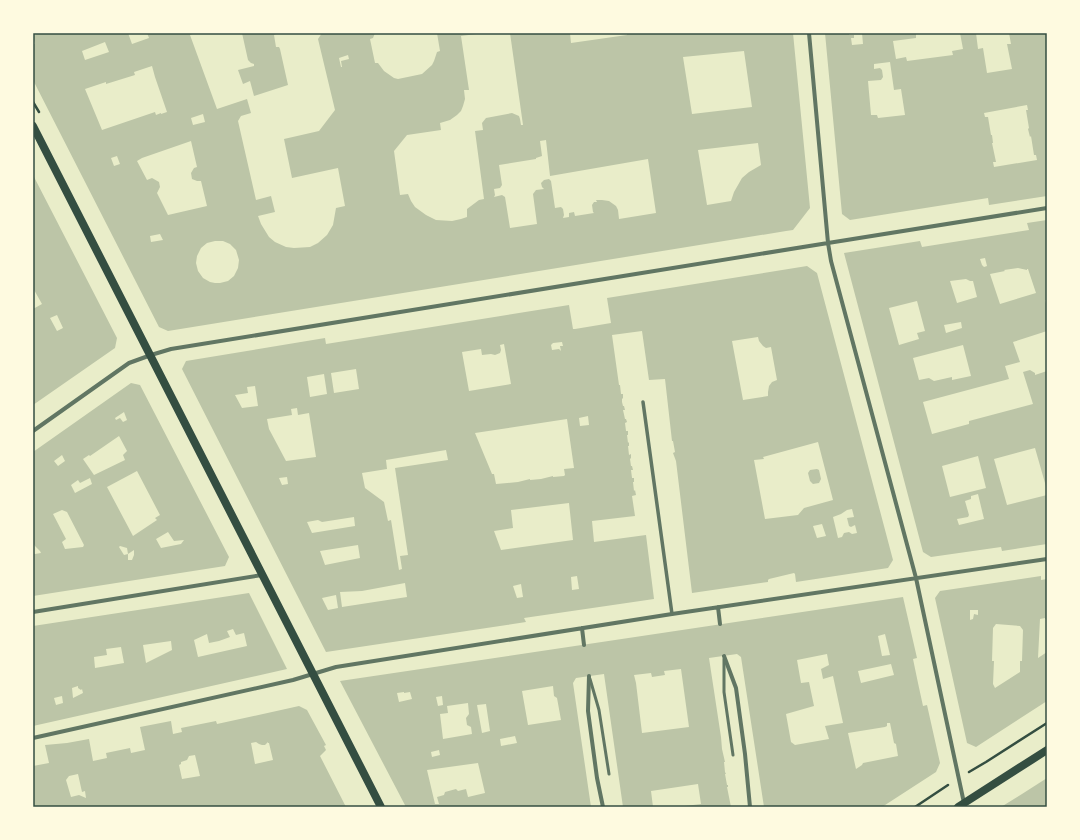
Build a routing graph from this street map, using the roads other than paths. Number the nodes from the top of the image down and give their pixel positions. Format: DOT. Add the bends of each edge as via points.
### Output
graph roads {
  1 [pos="809,33"];
  2 [pos="33,126"];
  3 [pos="1047,208"];
  4 [pos="828,243"];
  5 [pos="151,355"];
  6 [pos="643,402"];
  7 [pos="33,431"];
  8 [pos="1047,559"];
  9 [pos="263,575"];
  10 [pos="916,578"];
  11 [pos="718,607"];
  12 [pos="33,612"];
  13 [pos="672,614"];
  14 [pos="720,624"];
  15 [pos="582,628"];
  16 [pos="584,645"];
  17 [pos="724,656"];
  18 [pos="313,674"];
  19 [pos="589,676"];
  20 [pos="33,738"];
  21 [pos="1047,750"];
  22 [pos="733,755"];
  23 [pos="609,774"];
  24 [pos="962,806"];
  25 [pos="381,807"];
  26 [pos="603,807"];
  27 [pos="750,807"];
  1 -- 4 [label="street"];
  2 -- 5 [label="main road"];
  3 -- 4 [label="street"];
  4 -- 5 [label="street" via="179,348"];
  4 -- 10 [label="street"];
  5 -- 7 [label="street" via="129,363"];
  5 -- 9 [label="main road"];
  6 -- 13 [label="street"];
  8 -- 10 [label="street"];
  9 -- 12 [label="street"];
  9 -- 18 [label="main road"];
  10 -- 11 [label="street"];
  10 -- 24 [label="street" via="959,777"];
  11 -- 13 [label="street"];
  11 -- 14 [label="street"];
  13 -- 15 [label="street"];
  15 -- 16 [label="street"];
  15 -- 18 [label="street" via="336,667"];
  17 -- 22 [label="lane" via="724,692"];
  17 -- 27 [label="street" via="736,688"];
  18 -- 20 [label="street"];
  18 -- 25 [label="main road"];
  19 -- 23 [label="lane" via="599,710"];
  19 -- 26 [label="street" via="588,711"];
  21 -- 24 [label="main road"];
}
